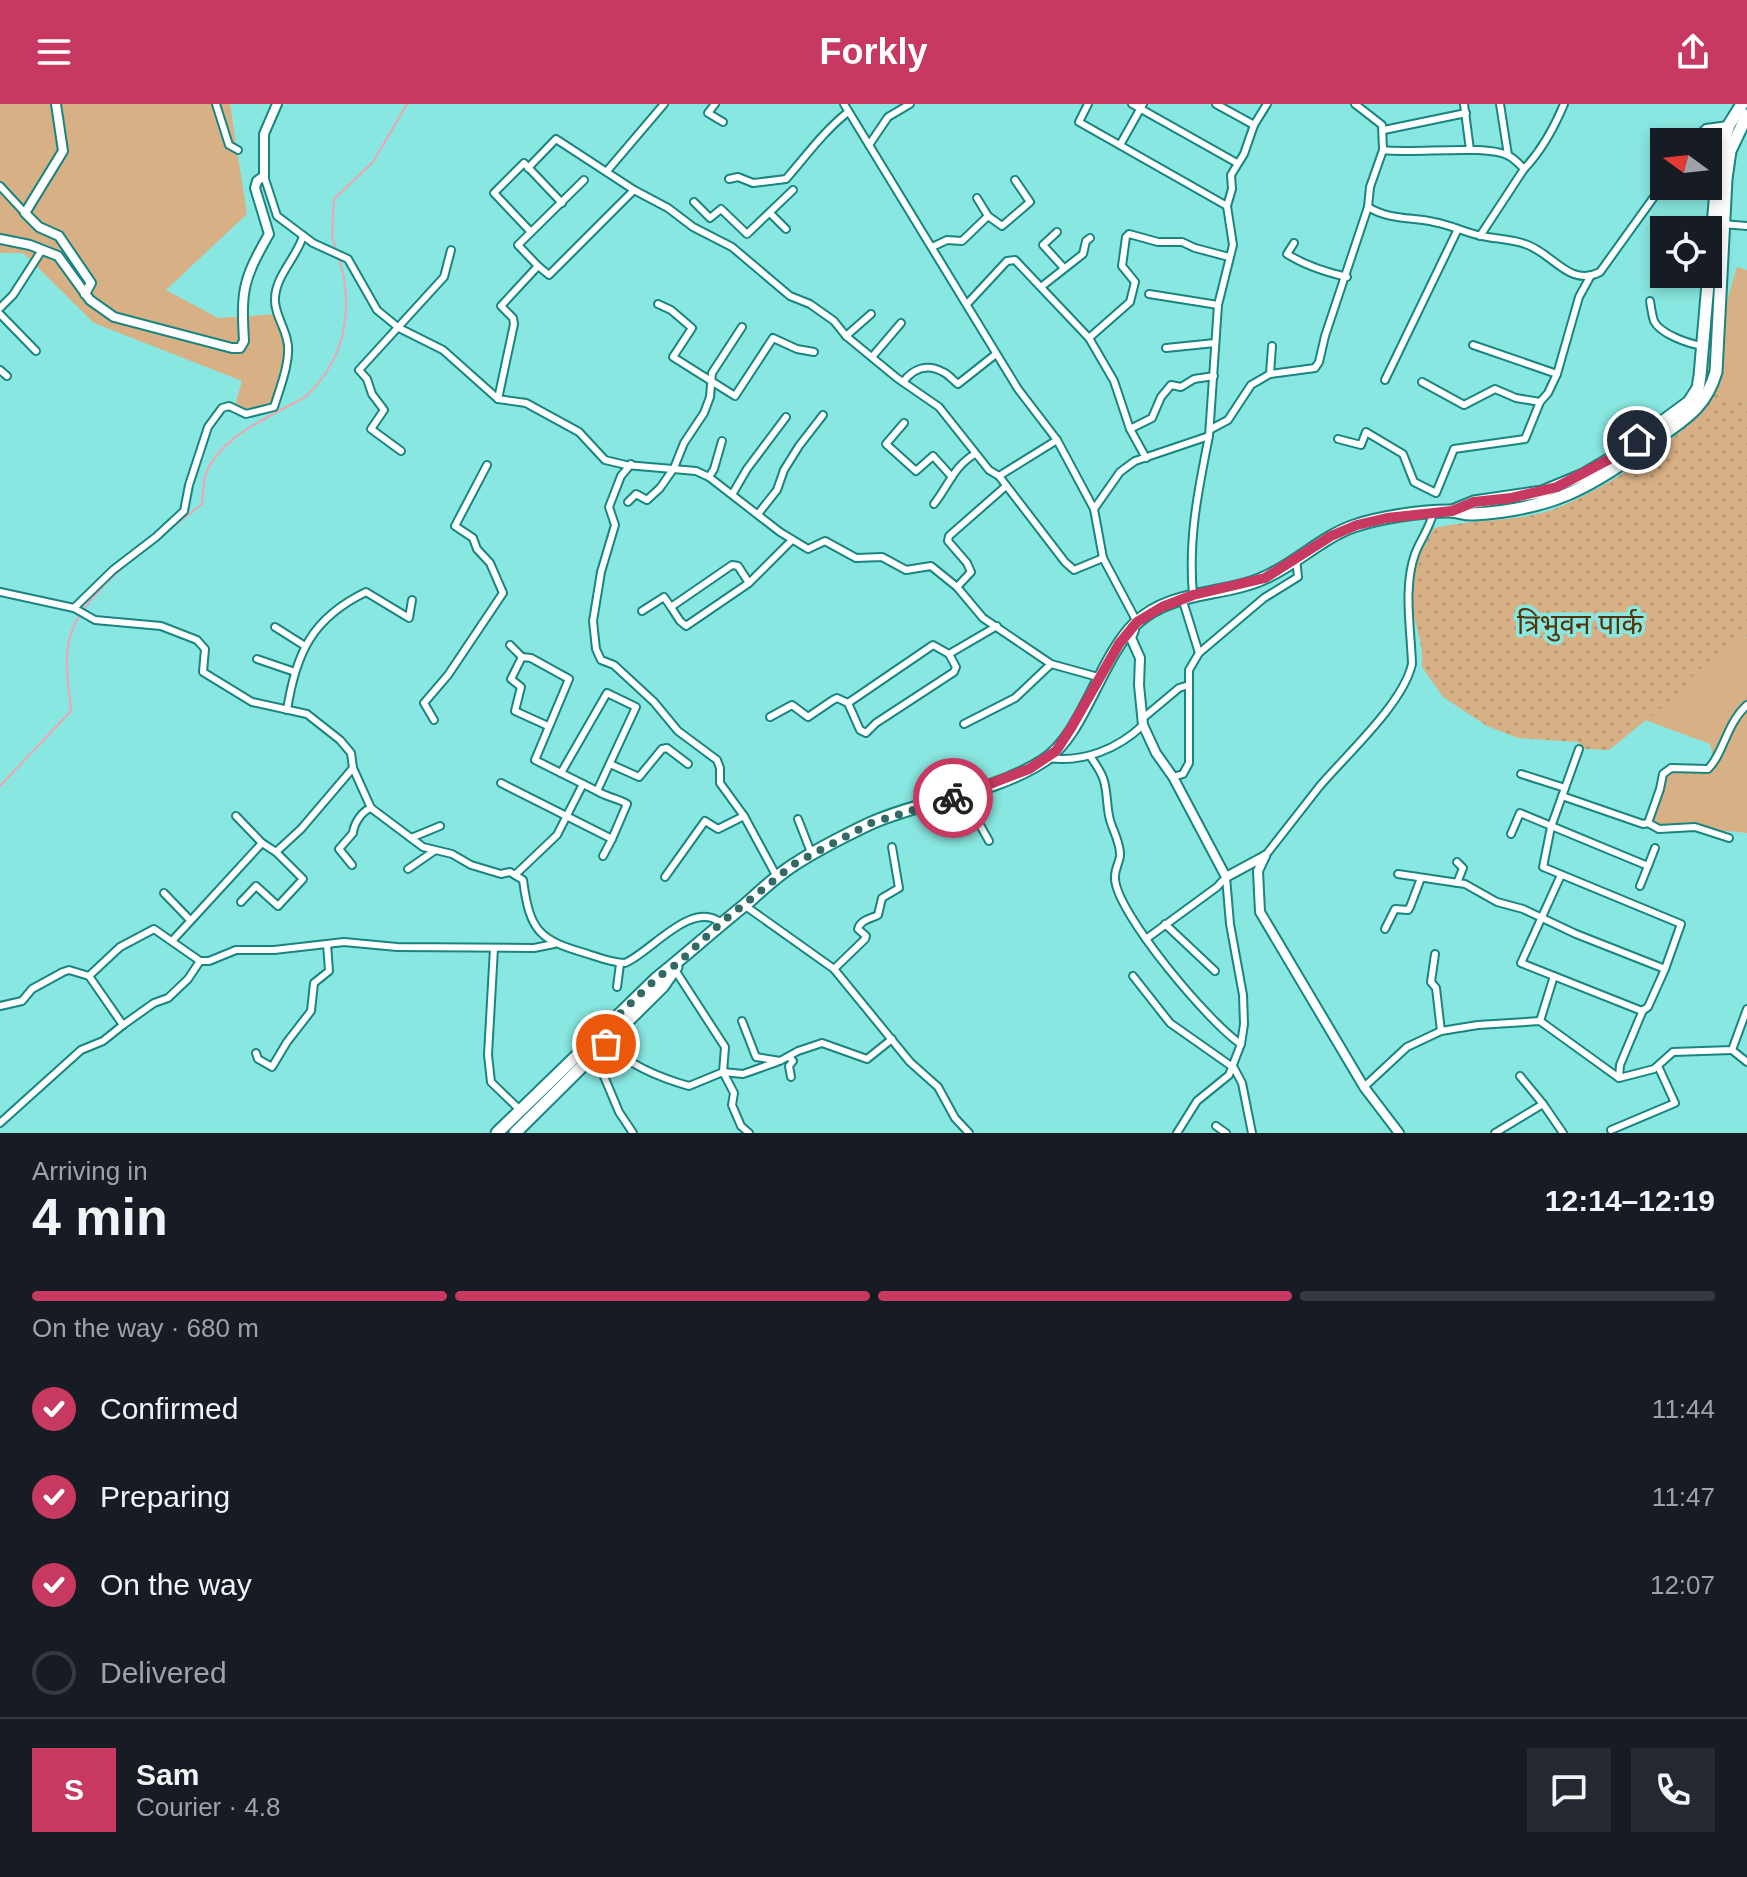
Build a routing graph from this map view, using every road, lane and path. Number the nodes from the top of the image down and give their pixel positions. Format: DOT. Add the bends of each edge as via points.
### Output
graph roads {
  1 [pos="56,104"];
  2 [pos="216,104"];
  3 [pos="277,104"];
  4 [pos="664,104"];
  5 [pos="715,104"];
  6 [pos="844,104"];
  7 [pos="910,104"];
  8 [pos="1088,104"];
  9 [pos="1132,104"];
  10 [pos="1216,104"];
  11 [pos="1267,104"];
  12 [pos="1355,104"];
  13 [pos="1374,104"];
  14 [pos="1464,104"];
  15 [pos="1500,104"];
  16 [pos="1564,104"];
  17 [pos="1742,104"];
  18 [pos="1141,106"];
  19 [pos="848,112"];
  20 [pos="1367,113"];
  21 [pos="1466,113"];
  22 [pos="1747,115"];
  23 [pos="723,122"];
  24 [pos="1254,125"];
  25 [pos="1734,127"];
  26 [pos="1706,128"];
  27 [pos="1384,130"];
  28 [pos="869,145"];
  29 [pos="1120,145"];
  30 [pos="238,150"];
  31 [pos="1383,150"];
  32 [pos="1470,150"];
  33 [pos="1508,155"];
  34 [pos="1237,163"];
  35 [pos="528,168"];
  36 [pos="1524,169"];
  37 [pos="607,171"];
  38 [pos="264,176"];
  39 [pos="729,179"];
  40 [pos="584,180"];
  41 [pos="1015,180"];
  42 [pos="0,186"];
  43 [pos="634,190"];
  44 [pos="793,190"];
  45 [pos="977,198"];
  46 [pos="1652,200"];
  47 [pos="694,202"];
  48 [pos="562,203"];
  49 [pos="1227,206"];
  50 [pos="1368,207"];
  51 [pos="25,213"];
  52 [pos="771,214"];
  53 [pos="988,216"];
  54 [pos="1722,224"];
  55 [pos="1747,226"];
  56 [pos="786,229"];
  57 [pos="1458,229"];
  58 [pos="530,231"];
  59 [pos="1057,232"];
  60 [pos="303,236"];
  61 [pos="1480,236"];
  62 [pos="1090,238"];
  63 [pos="0,239"];
  64 [pos="1294,243"];
  65 [pos="932,247"];
  66 [pos="42,250"];
  67 [pos="451,250"];
  68 [pos="1229,257"];
  69 [pos="538,266"];
  70 [pos="1063,267"];
  71 [pos="1347,277"];
  72 [pos="1590,277"];
  73 [pos="1041,287"];
  74 [pos="1719,288"];
  75 [pos="85,294"];
  76 [pos="1149,294"];
  77 [pos="1650,301"];
  78 [pos="968,303"];
  79 [pos="658,304"];
  80 [pos="1218,305"];
  81 [pos="0,308"];
  82 [pos="0,314"];
  83 [pos="871,314"];
  84 [pos="901,323"];
  85 [pos="742,327"];
  86 [pos="399,328"];
  87 [pos="846,336"];
  88 [pos="1089,338"];
  89 [pos="1215,343"];
  90 [pos="1473,345"];
  91 [pos="1272,346"];
  92 [pos="1703,346"];
  93 [pos="1166,348"];
  94 [pos="36,351"];
  95 [pos="814,352"];
  96 [pos="996,354"];
  97 [pos="872,357"];
  98 [pos="0,370"];
  99 [pos="1270,374"];
  100 [pos="1557,374"];
  101 [pos="7,376"];
  102 [pos="1214,376"];
  103 [pos="1385,380"];
  104 [pos="903,382"];
  105 [pos="1422,382"];
  106 [pos="711,384"];
  107 [pos="498,399"];
  108 [pos="1540,402"];
  109 [pos="823,415"];
  110 [pos="786,417"];
  111 [pos="904,423"];
  112 [pos="1130,429"];
  113 [pos="1210,433"];
  114 [pos="1338,439"];
  115 [pos="1057,440"];
  116 [pos="722,441"];
  117 [pos="401,451"];
  118 [pos="975,454"];
  119 [pos="1146,458"];
  120 [pos="631,464"];
  121 [pos="487,465"];
  122 [pos="674,468"];
  123 [pos="999,476"];
  124 [pos="709,477"];
  125 [pos="952,477"];
  126 [pos="1585,480"];
  127 [pos="1006,486"];
  128 [pos="733,493"];
  129 [pos="628,502"];
  130 [pos="934,504"];
  131 [pos="1094,509"];
  132 [pos="1433,513"];
  133 [pos="758,514"];
  134 [pos="792,540"];
  135 [pos="1103,558"];
  136 [pos="1296,558"];
  137 [pos="749,583"];
  138 [pos="957,587"];
  139 [pos="0,592"];
  140 [pos="1188,597"];
  141 [pos="412,600"];
  142 [pos="671,607"];
  143 [pos="77,611"];
  144 [pos="642,611"];
  145 [pos="1137,622"];
  146 [pos="997,626"];
  147 [pos="275,627"];
  148 [pos="510,645"];
  149 [pos="305,646"];
  150 [pos="536,650"];
  151 [pos="1199,653"];
  152 [pos="949,654"];
  153 [pos="522,657"];
  154 [pos="531,658"];
  155 [pos="257,659"];
  156 [pos="1051,664"];
  157 [pos="295,672"];
  158 [pos="1098,677"];
  159 [pos="1189,685"];
  160 [pos="848,703"];
  161 [pos="1747,705"];
  162 [pos="287,710"];
  163 [pos="770,717"];
  164 [pos="434,720"];
  165 [pos="1142,722"];
  166 [pos="964,724"];
  167 [pos="548,726"];
  168 [pos="1579,749"];
  169 [pos="1090,756"];
  170 [pos="1048,758"];
  171 [pos="610,764"];
  172 [pos="688,764"];
  173 [pos="353,768"];
  174 [pos="561,773"];
  175 [pos="1521,774"];
  176 [pos="1173,777"];
  177 [pos="501,783"];
  178 [pos="583,784"];
  179 [pos="1565,788"];
  180 [pos="597,791"];
  181 [pos="963,795"];
  182 [pos="1562,796"];
  183 [pos="371,808"];
  184 [pos="236,816"];
  185 [pos="744,816"];
  186 [pos="566,817"];
  187 [pos="798,819"];
  188 [pos="1648,823"];
  189 [pos="440,826"];
  190 [pos="1551,827"];
  191 [pos="1511,834"];
  192 [pos="411,838"];
  193 [pos="1729,838"];
  194 [pos="612,839"];
  195 [pos="989,841"];
  196 [pos="262,843"];
  197 [pos="892,847"];
  198 [pos="1655,848"];
  199 [pos="434,851"];
  200 [pos="276,852"];
  201 [pos="812,855"];
  202 [pos="603,856"];
  203 [pos="1265,856"];
  204 [pos="1457,862"];
  205 [pos="352,865"];
  206 [pos="1648,866"];
  207 [pos="408,869"];
  208 [pos="1398,874"];
  209 [pos="515,875"];
  210 [pos="1561,875"];
  211 [pos="665,877"];
  212 [pos="777,877"];
  213 [pos="1226,877"];
  214 [pos="1421,878"];
  215 [pos="1457,883"];
  216 [pos="1640,886"];
  217 [pos="164,893"];
  218 [pos="241,902"];
  219 [pos="744,905"];
  220 [pos="869,907"];
  221 [pos="1540,917"];
  222 [pos="868,918"];
  223 [pos="190,920"];
  224 [pos="721,923"];
  225 [pos="1165,924"];
  226 [pos="1385,929"];
  227 [pos="1146,939"];
  228 [pos="172,941"];
  229 [pos="327,944"];
  230 [pos="554,944"];
  231 [pos="494,948"];
  232 [pos="1435,954"];
  233 [pos="200,961"];
  234 [pos="620,964"];
  235 [pos="676,966"];
  236 [pos="834,969"];
  237 [pos="1665,969"];
  238 [pos="1215,971"];
  239 [pos="89,976"];
  240 [pos="1133,976"];
  241 [pos="1554,976"];
  242 [pos="617,987"];
  243 [pos="0,1006"];
  244 [pos="1644,1009"];
  245 [pos="1747,1009"];
  246 [pos="742,1021"];
  247 [pos="1540,1021"];
  248 [pos="123,1025"];
  249 [pos="1441,1031"];
  250 [pos="892,1039"];
  251 [pos="602,1040"];
  252 [pos="1241,1044"];
  253 [pos="1732,1050"];
  254 [pos="256,1053"];
  255 [pos="595,1055"];
  256 [pos="790,1058"];
  257 [pos="780,1061"];
  258 [pos="1747,1062"];
  259 [pos="1658,1066"];
  260 [pos="1234,1068"];
  261 [pos="723,1072"];
  262 [pos="1520,1076"];
  263 [pos="791,1077"];
  264 [pos="1619,1078"];
  265 [pos="1364,1087"];
  266 [pos="1543,1104"];
  267 [pos="520,1110"];
  268 [pos="0,1123"];
  269 [pos="1216,1126"];
  270 [pos="1611,1130"];
  271 [pos="497,1133"];
  272 [pos="515,1133"];
  273 [pos="633,1133"];
  274 [pos="749,1133"];
  275 [pos="969,1133"];
  276 [pos="1177,1133"];
  277 [pos="1226,1133"];
  278 [pos="1252,1133"];
  279 [pos="1399,1133"];
  280 [pos="1495,1133"];
  281 [pos="1563,1133"];
  1 -- 51 [label="street" via="63,151"];
  2 -- 30 [label="street" via="229,145"];
  3 -- 38 [label="street" via="264,134"];
  4 -- 37 [label="street"];
  5 -- 23 [label="street" via="706,112"];
  6 -- 19 [label="street"];
  7 -- 28 [label="street" via="888,117"];
  8 -- 29 [label="street" via="1079,122"];
  9 -- 18 [label="street"];
  10 -- 24 [label="street"];
  11 -- 24 [label="street"];
  12 -- 20 [label="street"];
  13 -- 20 [label="street"];
  14 -- 21 [label="street"];
  15 -- 33 [label="street"];
  16 -- 36 [label="street"];
  17 -- 25 [label="highway"];
  18 -- 29 [label="street"];
  18 -- 34 [label="street"];
  19 -- 28 [label="street"];
  19 -- 39 [label="street" via="786,179"];
  20 -- 27 [label="street"];
  21 -- 27 [label="street"];
  21 -- 32 [label="street"];
  22 -- 25 [label="highway"];
  24 -- 34 [label="street"];
  25 -- 26 [label="street"];
  25 -- 54 [label="highway"];
  25 -- 92 [label="highway" via="1722,142 1717,169"];
  27 -- 31 [label="street"];
  28 -- 65 [label="street"];
  29 -- 49 [label="street"];
  31 -- 32 [label="street"];
  31 -- 50 [label="street"];
  32 -- 33 [label="street"];
  33 -- 36 [label="street"];
  34 -- 49 [label="street"];
  35 -- 37 [label="street" via="556,139"];
  35 -- 48 [label="street"];
  35 -- 58 [label="street" via="524,163 494,193"];
  36 -- 61 [label="street"];
  37 -- 43 [label="street"];
  38 -- 60 [label="street" via="277,216"];
  38 -- 75 [label="street" via="255,188 269,234 243,287 240,348 114,317"];
  40 -- 48 [label="street"];
  41 -- 53 [label="street" via="1030,202 1002,226"];
  42 -- 51 [label="street"];
  43 -- 69 [label="street" via="549,275"];
  43 -- 87 [label="street" via="732,247 790,296 834,321"];
  44 -- 52 [label="street"];
  45 -- 53 [label="street"];
  46 -- 72 [label="street" via="1600,272"];
  47 -- 52 [label="street" via="710,218 721,209 747,234"];
  48 -- 58 [label="street"];
  49 -- 68 [label="street" via="1233,237"];
  50 -- 57 [label="street"];
  50 -- 71 [label="street"];
  51 -- 75 [label="street" via="70,250 91,283"];
  52 -- 56 [label="street"];
  53 -- 65 [label="street" via="962,241"];
  54 -- 55 [label="street"];
  57 -- 61 [label="street"];
  57 -- 103 [label="street"];
  58 -- 69 [label="street" via="518,245"];
  59 -- 70 [label="street" via="1043,245"];
  60 -- 86 [label="street" via="344,256 377,310"];
  60 -- 143 [label="street" via="276,288 274,301 290,355 274,407 246,414 222,408 208,427 184,511 113,570"];
  61 -- 72 [label="street" via="1524,243 1559,267"];
  62 -- 70 [label="street" via="1083,254"];
  63 -- 66 [label="street"];
  64 -- 71 [label="street" via="1287,254 1309,267"];
  65 -- 78 [label="street"];
  66 -- 75 [label="street" via="58,256"];
  66 -- 81 [label="street"];
  67 -- 86 [label="street" via="444,277"];
  68 -- 80 [label="street"];
  68 -- 88 [label="street" via="1182,242 1129,234 1122,266 1135,282 1130,302"];
  69 -- 107 [label="street" via="501,306 514,324"];
  70 -- 73 [label="street"];
  71 -- 99 [label="street" via="1315,368"];
  72 -- 100 [label="street"];
  73 -- 78 [label="street" via="1010,259"];
  73 -- 88 [label="street"];
  74 -- 126 [label="highway" via="1716,372 1710,392 1691,415"];
  76 -- 80 [label="street"];
  77 -- 92 [label="street" via="1655,324"];
  78 -- 96 [label="street"];
  79 -- 106 [label="street" via="692,328 673,357"];
  80 -- 89 [label="street"];
  82 -- 94 [label="street"];
  83 -- 87 [label="street"];
  84 -- 97 [label="street"];
  85 -- 106 [label="street" via="712,373"];
  86 -- 107 [label="street" via="443,350"];
  86 -- 117 [label="street" via="359,370 384,410 371,429"];
  87 -- 97 [label="street"];
  88 -- 112 [label="street" via="1114,381"];
  89 -- 93 [label="street"];
  89 -- 102 [label="street"];
  90 -- 100 [label="street"];
  91 -- 99 [label="street"];
  92 -- 126 [label="highway" via="1698,388 1689,402"];
  95 -- 106 [label="street" via="773,338 735,396"];
  96 -- 104 [label="street" via="958,384 940,370 918,368"];
  96 -- 115 [label="street"];
  97 -- 104 [label="street"];
  98 -- 101 [label="street"];
  99 -- 113 [label="street" via="1251,385 1228,420"];
  100 -- 108 [label="street"];
  102 -- 112 [label="street" via="1181,387 1171,385 1152,418"];
  102 -- 113 [label="street"];
  104 -- 118 [label="street" via="939,407"];
  105 -- 108 [label="street" via="1464,405 1495,389"];
  106 -- 122 [label="street" via="704,413"];
  107 -- 120 [label="street" via="526,403 579,432 605,460"];
  108 -- 114 [label="street" via="1525,439 1454,449 1436,493 1414,482 1403,454 1366,432 1361,445"];
  109 -- 133 [label="street"];
  110 -- 128 [label="street"];
  111 -- 125 [label="street" via="886,444 916,471 933,456"];
  112 -- 119 [label="street"];
  113 -- 119 [label="street"];
  113 -- 140 [label="street" via="1192,530"];
  115 -- 123 [label="street"];
  115 -- 131 [label="street"];
  116 -- 124 [label="street"];
  118 -- 123 [label="street"];
  118 -- 125 [label="street" via="960,462"];
  119 -- 131 [label="street" via="1120,472"];
  120 -- 122 [label="street"];
  120 -- 185 [label="street" via="609,507 615,525 593,621 596,649 601,660 614,665 678,731 717,760 720,783"];
  121 -- 164 [label="street" via="455,526 473,538 503,593 424,703"];
  122 -- 124 [label="street"];
  122 -- 129 [label="street" via="647,500 636,494"];
  123 -- 127 [label="street"];
  124 -- 128 [label="street"];
  125 -- 130 [label="street"];
  126 -- 132 [label="highway" via="1553,502 1528,508"];
  127 -- 135 [label="street" via="1074,570"];
  127 -- 138 [label="street" via="949,536 971,572"];
  128 -- 133 [label="street"];
  131 -- 135 [label="street"];
  132 -- 136 [label="highway" via="1357,525"];
  132 -- 203 [label="street" via="1414,556 1410,674 1392,704"];
  133 -- 134 [label="street"];
  134 -- 137 [label="street"];
  134 -- 138 [label="street" via="808,549 825,541 856,558 882,557 906,570 931,566"];
  135 -- 145 [label="street"];
  136 -- 140 [label="highway" via="1265,578"];
  136 -- 151 [label="street" via="1298,577 1264,598"];
  137 -- 142 [label="street" via="732,565"];
  137 -- 142 [label="street" via="686,626"];
  138 -- 146 [label="street" via="983,618"];
  139 -- 143 [label="street"];
  140 -- 145 [label="highway"];
  140 -- 151 [label="street"];
  141 -- 149 [label="street" via="409,618 366,592 329,615"];
  142 -- 144 [label="street" via="664,597"];
  143 -- 162 [label="street" via="95,620 161,626 197,640 205,649 203,672 252,702"];
  145 -- 158 [label="highway"];
  145 -- 165 [label="street" via="1131,638 1140,658"];
  146 -- 152 [label="street"];
  146 -- 156 [label="street"];
  147 -- 149 [label="street"];
  148 -- 153 [label="street"];
  149 -- 157 [label="street"];
  150 -- 154 [label="street"];
  151 -- 159 [label="street" via="1189,670"];
  152 -- 160 [label="street" via="933,645"];
  152 -- 160 [label="street" via="954,672 866,733"];
  153 -- 154 [label="street"];
  153 -- 167 [label="street" via="511,679 521,687 515,711"];
  154 -- 167 [label="street" via="569,679"];
  155 -- 157 [label="street"];
  156 -- 158 [label="street"];
  156 -- 166 [label="street" via="1015,698"];
  157 -- 162 [label="street"];
  158 -- 170 [label="highway"];
  159 -- 165 [label="street"];
  159 -- 176 [label="street" via="1189,763 1183,774"];
  160 -- 163 [label="street" via="837,698 808,717 792,705"];
  161 -- 188 [label="street" via="1708,769 1671,768 1663,774"];
  162 -- 173 [label="street" via="307,714 340,740 351,753"];
  165 -- 169 [label="street" via="1129,739"];
  165 -- 176 [label="street"];
  167 -- 174 [label="street" via="535,760"];
  168 -- 179 [label="street"];
  169 -- 170 [label="street"];
  169 -- 227 [label="street" via="1103,777 1119,845 1115,882"];
  170 -- 181 [label="highway"];
  171 -- 172 [label="street" via="639,777 667,748"];
  171 -- 174 [label="street" via="636,707 607,693"];
  171 -- 180 [label="street"];
  173 -- 183 [label="street"];
  173 -- 200 [label="street"];
  174 -- 178 [label="street"];
  175 -- 179 [label="street"];
  176 -- 213 [label="street"];
  177 -- 186 [label="street"];
  178 -- 180 [label="street"];
  178 -- 186 [label="street"];
  179 -- 182 [label="street"];
  180 -- 194 [label="street" via="627,804"];
  181 -- 195 [label="street"];
  181 -- 201 [label="highway" via="871,823"];
  182 -- 188 [label="street"];
  182 -- 190 [label="street"];
  183 -- 192 [label="street"];
  183 -- 205 [label="street" via="339,849"];
  184 -- 196 [label="street"];
  185 -- 211 [label="street" via="718,829 705,821"];
  185 -- 212 [label="street"];
  186 -- 194 [label="street"];
  186 -- 209 [label="street" via="557,835"];
  187 -- 201 [label="street"];
  188 -- 193 [label="street" via="1659,829 1695,827"];
  189 -- 192 [label="street"];
  190 -- 191 [label="street" via="1520,813"];
  190 -- 206 [label="street"];
  190 -- 210 [label="street" via="1543,867"];
  192 -- 199 [label="street"];
  194 -- 202 [label="street"];
  196 -- 200 [label="street"];
  196 -- 223 [label="street"];
  197 -- 222 [label="street" via="899,888 885,895 878,915"];
  198 -- 206 [label="street"];
  199 -- 207 [label="street"];
  199 -- 209 [label="street"];
  200 -- 218 [label="street" via="303,879 278,906 256,886"];
  201 -- 212 [label="highway"];
  203 -- 213 [label="street"];
  203 -- 265 [label="street" via="1258,871 1260,912"];
  204 -- 215 [label="street" via="1463,868"];
  206 -- 216 [label="street"];
  208 -- 214 [label="street"];
  209 -- 230 [label="street" via="523,880 537,929"];
  210 -- 221 [label="street"];
  210 -- 237 [label="street" via="1681,924"];
  212 -- 219 [label="highway"];
  213 -- 225 [label="street"];
  213 -- 252 [label="street" via="1243,995"];
  214 -- 215 [label="street"];
  214 -- 226 [label="street" via="1408,910 1395,909"];
  215 -- 221 [label="street"];
  217 -- 223 [label="street"];
  219 -- 224 [label="highway"];
  219 -- 236 [label="street"];
  220 -- 222 [label="street"];
  221 -- 237 [label="street"];
  221 -- 241 [label="street" via="1521,963"];
  222 -- 236 [label="street" via="858,926 865,939"];
  223 -- 228 [label="street"];
  224 -- 234 [label="street" via="715,917 680,924"];
  224 -- 235 [label="highway"];
  225 -- 227 [label="street"];
  225 -- 238 [label="street"];
  227 -- 252 [label="street"];
  228 -- 233 [label="street"];
  228 -- 239 [label="street" via="154,929 120,947"];
  229 -- 231 [label="street"];
  229 -- 233 [label="street" via="236,950"];
  229 -- 254 [label="street" via="329,971 314,983 311,1011 272,1067"];
  230 -- 231 [label="street"];
  230 -- 234 [label="street"];
  231 -- 267 [label="street" via="491,1082"];
  232 -- 249 [label="street" via="1431,982"];
  233 -- 248 [label="street" via="168,998"];
  234 -- 242 [label="street"];
  235 -- 251 [label="highway" via="657,978"];
  235 -- 261 [label="street" via="725,1047"];
  236 -- 250 [label="street"];
  237 -- 244 [label="street"];
  239 -- 243 [label="street" via="63,972 22,1001"];
  239 -- 248 [label="street"];
  240 -- 260 [label="street" via="1170,1023"];
  241 -- 244 [label="street"];
  241 -- 247 [label="street"];
  244 -- 264 [label="street"];
  245 -- 253 [label="street"];
  246 -- 257 [label="street" via="756,1057"];
  247 -- 249 [label="street"];
  247 -- 264 [label="street"];
  248 -- 268 [label="street" via="81,1050"];
  249 -- 265 [label="street" via="1407,1047"];
  250 -- 256 [label="street" via="867,1059 822,1043"];
  250 -- 275 [label="street" via="938,1087"];
  251 -- 255 [label="highway"];
  251 -- 261 [label="street" via="619,1055 689,1086"];
  251 -- 267 [label="highway"];
  252 -- 260 [label="street"];
  253 -- 258 [label="street"];
  253 -- 259 [label="street" via="1673,1052"];
  255 -- 272 [label="highway"];
  255 -- 273 [label="street"];
  256 -- 257 [label="street"];
  256 -- 263 [label="street"];
  257 -- 261 [label="street" via="743,1074"];
  259 -- 264 [label="street"];
  259 -- 270 [label="street" via="1675,1103"];
  260 -- 276 [label="street" via="1197,1101"];
  260 -- 278 [label="street" via="1246,1095"];
  261 -- 274 [label="street" via="734,1093 732,1105"];
  262 -- 266 [label="street"];
  265 -- 279 [label="street"];
  266 -- 280 [label="street"];
  266 -- 281 [label="street"];
  267 -- 271 [label="highway"];
  269 -- 277 [label="street"];
}
